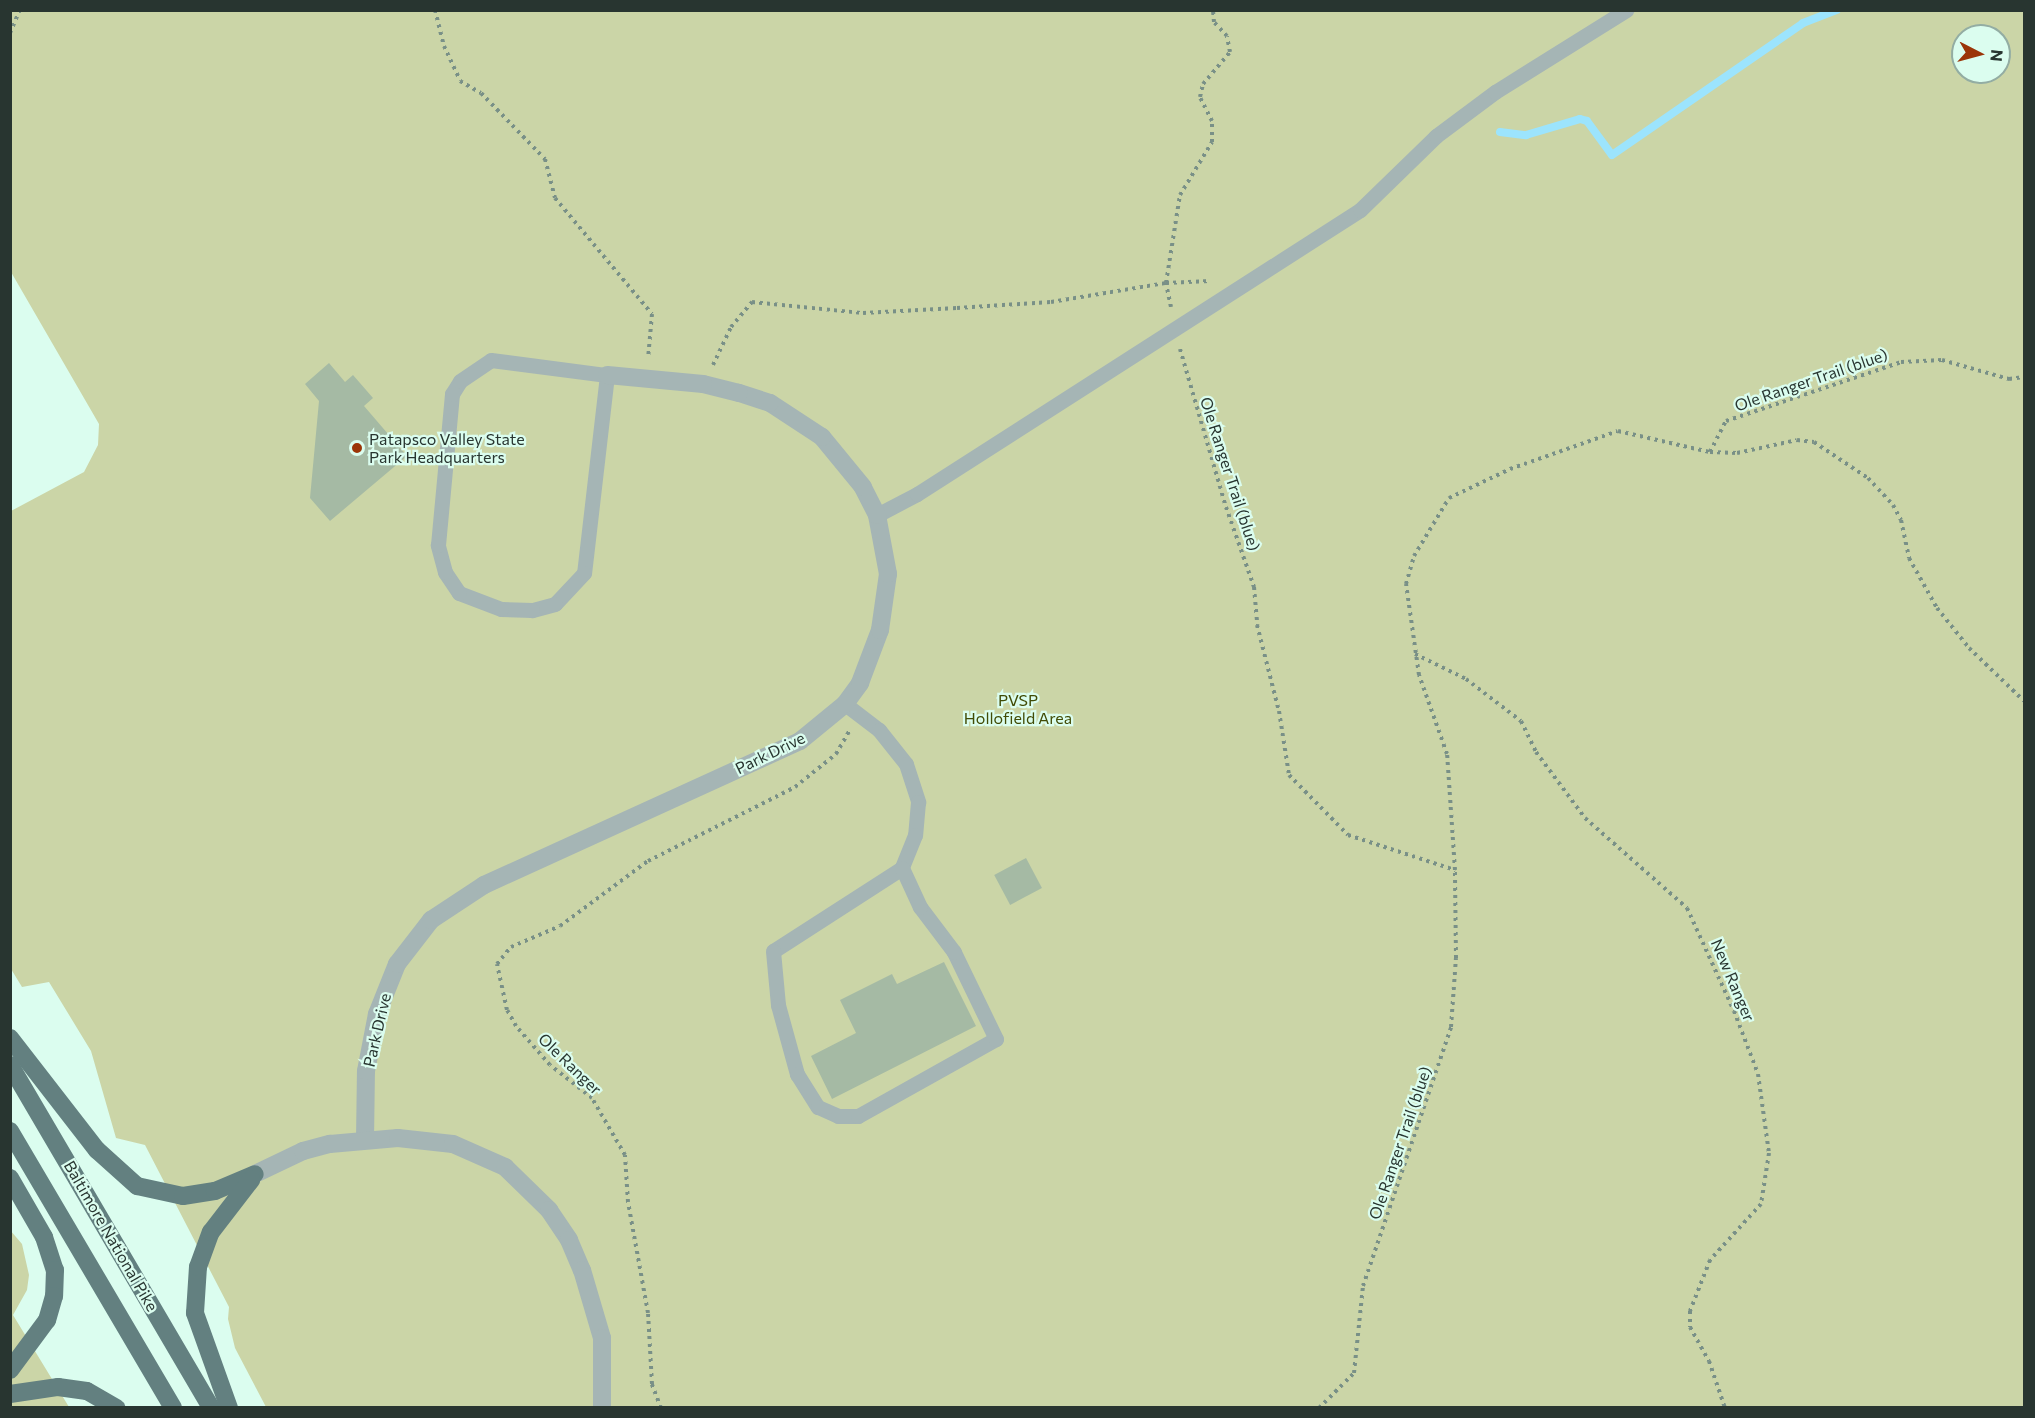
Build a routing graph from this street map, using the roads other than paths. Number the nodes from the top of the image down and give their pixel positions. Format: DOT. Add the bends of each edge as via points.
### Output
graph roads {
  1 [pos="1626,10"];
  2 [pos="607,375"];
  3 [pos="877,515"];
  4 [pos="852,710"];
  5 [pos="902,868"];
  6 [pos="10,1038"];
  7 [pos="10,1065"];
  8 [pos="10,1131"];
  9 [pos="365,1140"];
  10 [pos="255,1174"];
  11 [pos="10,1178"];
  12 [pos="10,1370"];
  13 [pos="10,1394"];
  14 [pos="116,1407"];
  15 [pos="173,1407"];
  16 [pos="211,1407"];
  17 [pos="229,1407"];
  18 [pos="602,1407"];
  1 -- 3 [label="lane" via="1495,92 1436,136 1360,210 917,494"];
  2 -- 2 [label="lane, Park Drive" via="491,360 460,381 452,394 438,544 445,572 459,593 501,609 532,610 555,604 584,573"];
  2 -- 3 [label="street, Park Drive" via="703,384 770,403 822,436 863,487"];
  3 -- 4 [label="street, Park Drive" via="885,545 886,604"];
  4 -- 5 [label="lane" via="879,730 906,764 918,802 915,835"];
  4 -- 9 [label="street, Park Drive" via="800,741 484,885 431,920 397,964 377,1014 366,1071"];
  5 -- 5 [label="lane" via="772,951 778,1005 797,1074 818,1107 838,1116 858,1116 996,1039 954,952 920,907"];
  6 -- 10 [label="main road" via="97,1150 137,1186 183,1196 215,1191"];
  7 -- 16 [label="main road, Baltimore National Pike"];
  8 -- 15 [label="main road, Baltimore National Pike"];
  9 -- 10 [label="street" via="303,1151"];
  9 -- 18 [label="street" via="431,1140 479,1152 505,1167 549,1210 569,1240 595,1310 605,1370"];
  10 -- 17 [label="main road" via="211,1232 198,1267 195,1313"];
  11 -- 12 [label="main road" via="44,1237 55,1270 54,1296 47,1320"];
  13 -- 14 [label="main road" via="58,1387 87,1391"];
}
